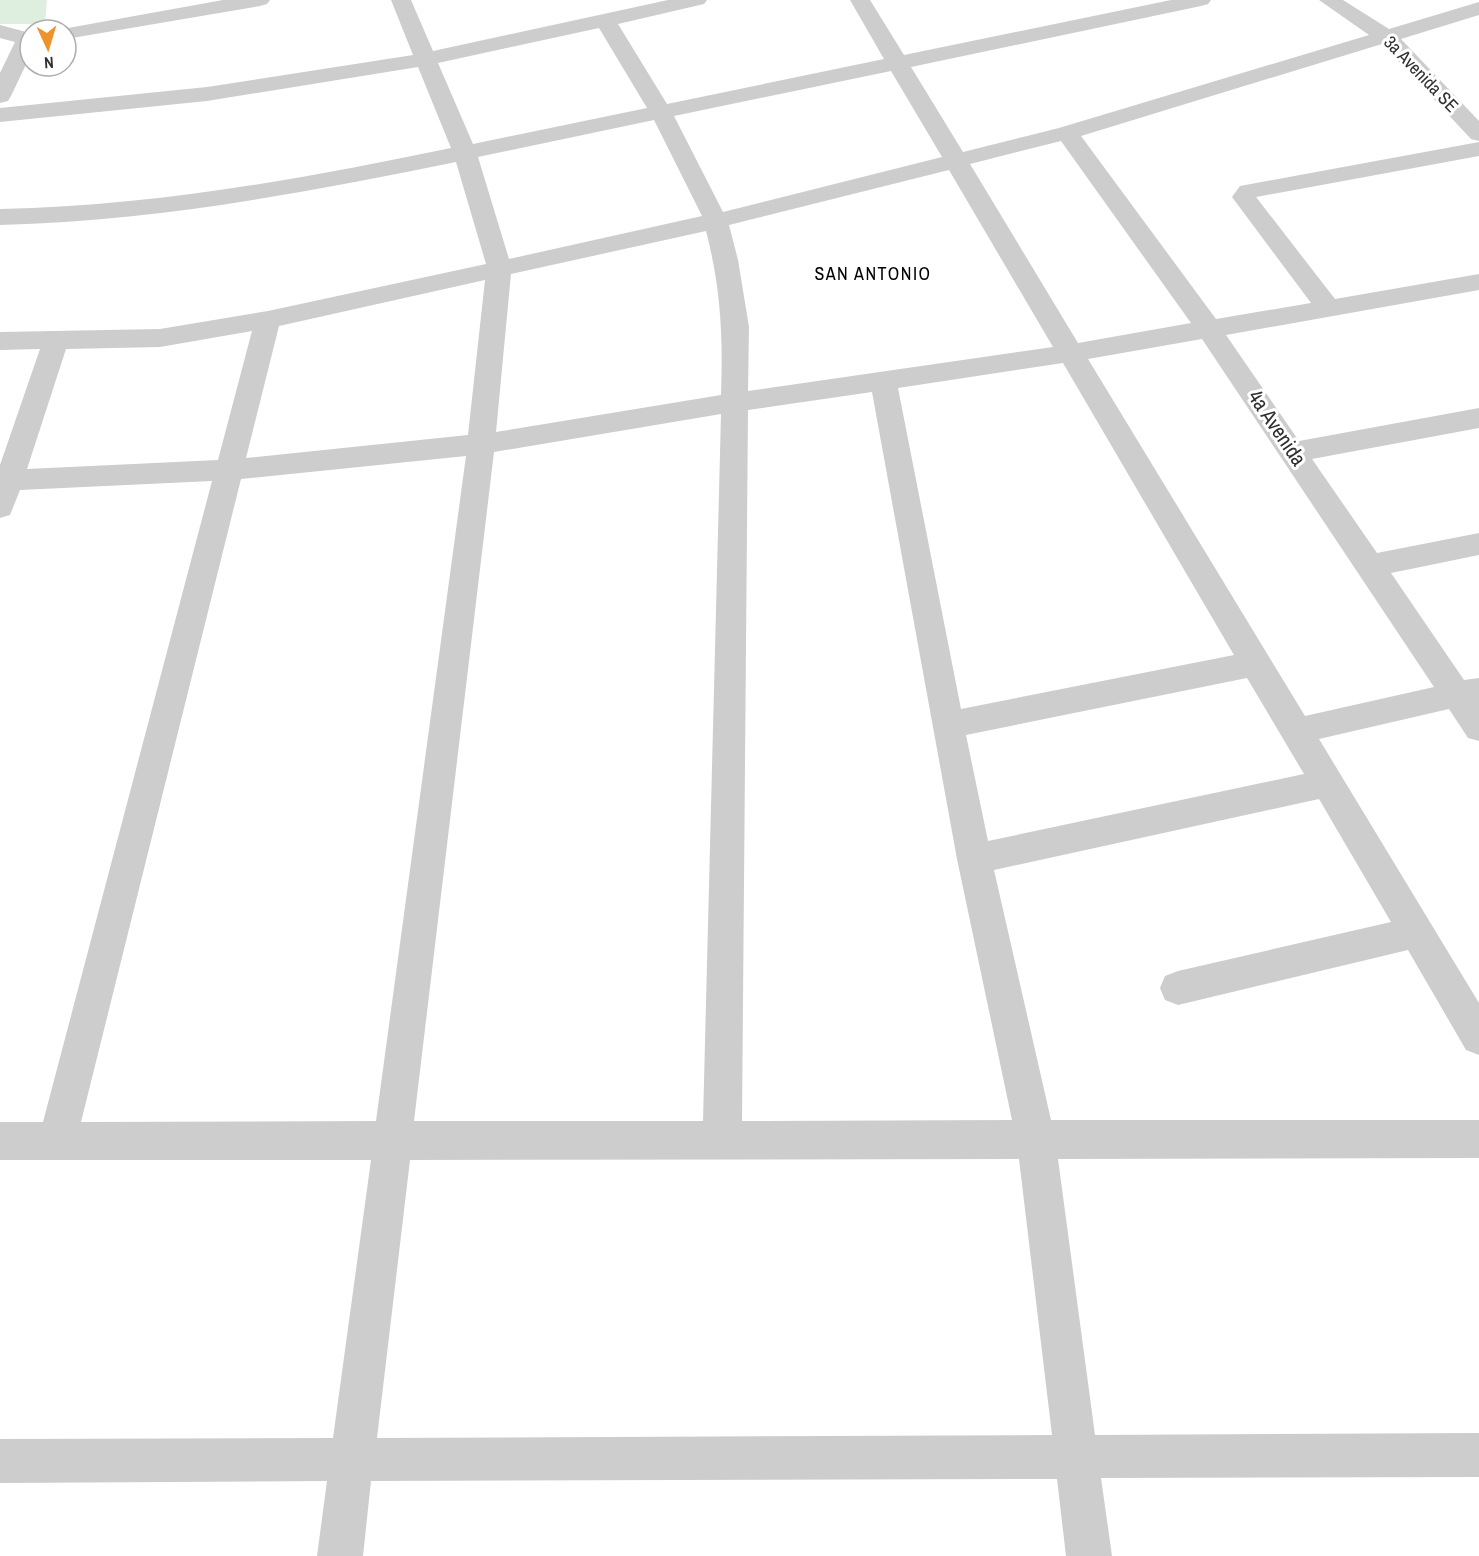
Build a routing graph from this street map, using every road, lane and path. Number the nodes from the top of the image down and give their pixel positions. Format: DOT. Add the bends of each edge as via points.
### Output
graph roads {
  1 [pos="260,0"];
  2 [pos="401,0"];
  3 [pos="697,0"];
  4 [pos="860,0"];
  5 [pos="1201,0"];
  6 [pos="1329,0"];
  7 [pos="1479,8"];
  8 [pos="605,20"];
  9 [pos="0,31"];
  10 [pos="78,31"];
  11 [pos="18,37"];
  12 [pos="1387,37"];
  13 [pos="428,59"];
  14 [pos="18,60"];
  15 [pos="898,63"];
  16 [pos="0,96"];
  17 [pos="661,112"];
  18 [pos="0,115"];
  19 [pos="1067,133"];
  20 [pos="1479,134"];
  21 [pos="1479,149"];
  22 [pos="465,153"];
  23 [pos="957,160"];
  24 [pos="0,217"];
  25 [pos="716,221"];
  26 [pos="499,267"];
  27 [pos="1479,282"];
  28 [pos="1328,308"];
  29 [pos="268,320"];
  30 [pos="1209,329"];
  31 [pos="56,340"];
  32 [pos="0,341"];
  33 [pos="1072,353"];
  34 [pos="882,381"];
  35 [pos="736,402"];
  36 [pos="1479,418"];
  37 [pos="481,444"];
  38 [pos="1294,452"];
  39 [pos="232,470"];
  40 [pos="5,481"];
  41 [pos="0,507"];
  42 [pos="1479,544"];
  43 [pos="1371,566"];
  44 [pos="1257,663"];
  45 [pos="1468,691"];
  46 [pos="948,725"];
  47 [pos="1479,728"];
  48 [pos="1297,730"];
  49 [pos="1328,783"];
  50 [pos="974,859"];
  51 [pos="1417,932"];
  52 [pos="1178,988"];
  53 [pos="1479,1037"];
  54 [pos="1479,1139"];
  55 [pos="0,1141"];
  56 [pos="57,1141"];
  57 [pos="392,1141"];
  58 [pos="722,1141"];
  59 [pos="1036,1141"];
  60 [pos="1479,1455"];
  61 [pos="1076,1458"];
  62 [pos="352,1460"];
  63 [pos="0,1461"];
  64 [pos="339,1556"];
  65 [pos="1089,1556"];
  1 -- 10 [label="street"];
  2 -- 13 [label="street"];
  3 -- 8 [label="street"];
  4 -- 15 [label="street"];
  5 -- 15 [label="street"];
  6 -- 12 [label="street, 3a Avenida SE"];
  7 -- 12 [label="street"];
  8 -- 13 [label="street"];
  8 -- 17 [label="street"];
  9 -- 11 [label="street"];
  12 -- 19 [label="street"];
  12 -- 20 [label="street, 3a Avenida SE"];
  13 -- 18 [label="street" via="207,94"];
  13 -- 22 [label="street"];
  14 -- 16 [label="street"];
  15 -- 17 [label="street"];
  15 -- 23 [label="street"];
  17 -- 22 [label="street"];
  17 -- 25 [label="street"];
  19 -- 23 [label="street"];
  19 -- 30 [label="street, 4a Avenida"];
  21 -- 28 [label="street" via="1248,191 1244,197"];
  22 -- 24 [label="street" via="181,206"];
  22 -- 26 [label="street"];
  23 -- 25 [label="street"];
  23 -- 33 [label="street"];
  25 -- 26 [label="street"];
  25 -- 35 [label="street" via="736,327"];
  26 -- 29 [label="street"];
  26 -- 37 [label="street"];
  27 -- 28 [label="street"];
  28 -- 30 [label="street"];
  29 -- 31 [label="street" via="160,338"];
  29 -- 39 [label="street"];
  30 -- 33 [label="street"];
  30 -- 38 [label="street, 4a Avenida"];
  31 -- 32 [label="street"];
  31 -- 40 [label="street"];
  33 -- 34 [label="street"];
  33 -- 44 [label="street"];
  34 -- 35 [label="street"];
  34 -- 46 [label="street"];
  35 -- 37 [label="street"];
  35 -- 58 [label="street"];
  36 -- 38 [label="street"];
  37 -- 39 [label="street"];
  37 -- 57 [label="street"];
  38 -- 43 [label="street, 4a Avenida"];
  39 -- 40 [label="street"];
  39 -- 56 [label="street"];
  40 -- 41 [label="street"];
  42 -- 43 [label="street"];
  43 -- 45 [label="street, 4a Avenida"];
  44 -- 46 [label="street"];
  44 -- 48 [label="street"];
  45 -- 47 [label="street, 4a Avenida"];
  45 -- 48 [label="street"];
  46 -- 50 [label="street"];
  48 -- 49 [label="street"];
  49 -- 50 [label="street"];
  49 -- 51 [label="street"];
  50 -- 59 [label="street"];
  51 -- 52 [label="street"];
  51 -- 53 [label="street"];
  54 -- 59 [label="street"];
  55 -- 56 [label="street"];
  56 -- 57 [label="street"];
  57 -- 58 [label="street"];
  57 -- 62 [label="street"];
  58 -- 59 [label="street"];
  59 -- 61 [label="street"];
  60 -- 61 [label="street"];
  61 -- 62 [label="street"];
  61 -- 65 [label="street"];
  62 -- 63 [label="street"];
  62 -- 64 [label="street"];
}
